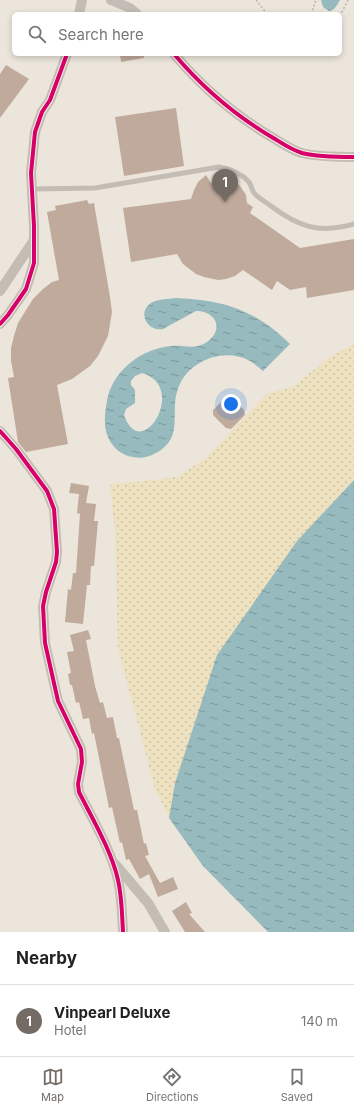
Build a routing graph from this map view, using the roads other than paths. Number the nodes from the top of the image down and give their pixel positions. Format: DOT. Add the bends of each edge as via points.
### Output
graph roads {
  1 [pos="82,0"];
  2 [pos="111,0"];
  3 [pos="79,12"];
  4 [pos="135,12"];
  5 [pos="66,56"];
  6 [pos="176,56"];
  7 [pos="354,158"];
  8 [pos="32,189"];
  9 [pos="354,224"];
  10 [pos="34,240"];
  11 [pos="0,291"];
  12 [pos="0,324"];
  13 [pos="0,431"];
  14 [pos="113,861"];
  15 [pos="123,932"];
  16 [pos="165,932"];
  1 -- 3 [label="street"];
  2 -- 4 [label="street"];
  5 -- 8 [label="street" via="35,132"];
  6 -- 7 [label="street" via="220,100 285,146 301,153"];
  8 -- 9 [label="lane" via="95,188 219,167 231,169 240,175 249,182 254,194 298,223 324,230"];
  8 -- 10 [label="street"];
  10 -- 11 [label="street"];
  10 -- 12 [label="street" via="34,262 26,289"];
  13 -- 14 [label="street" via="46,492 54,509 57,552 43,606 45,642 58,701 81,749 79,792"];
  14 -- 15 [label="street" via="122,904"];
  14 -- 16 [label="street" via="148,904"];
}
